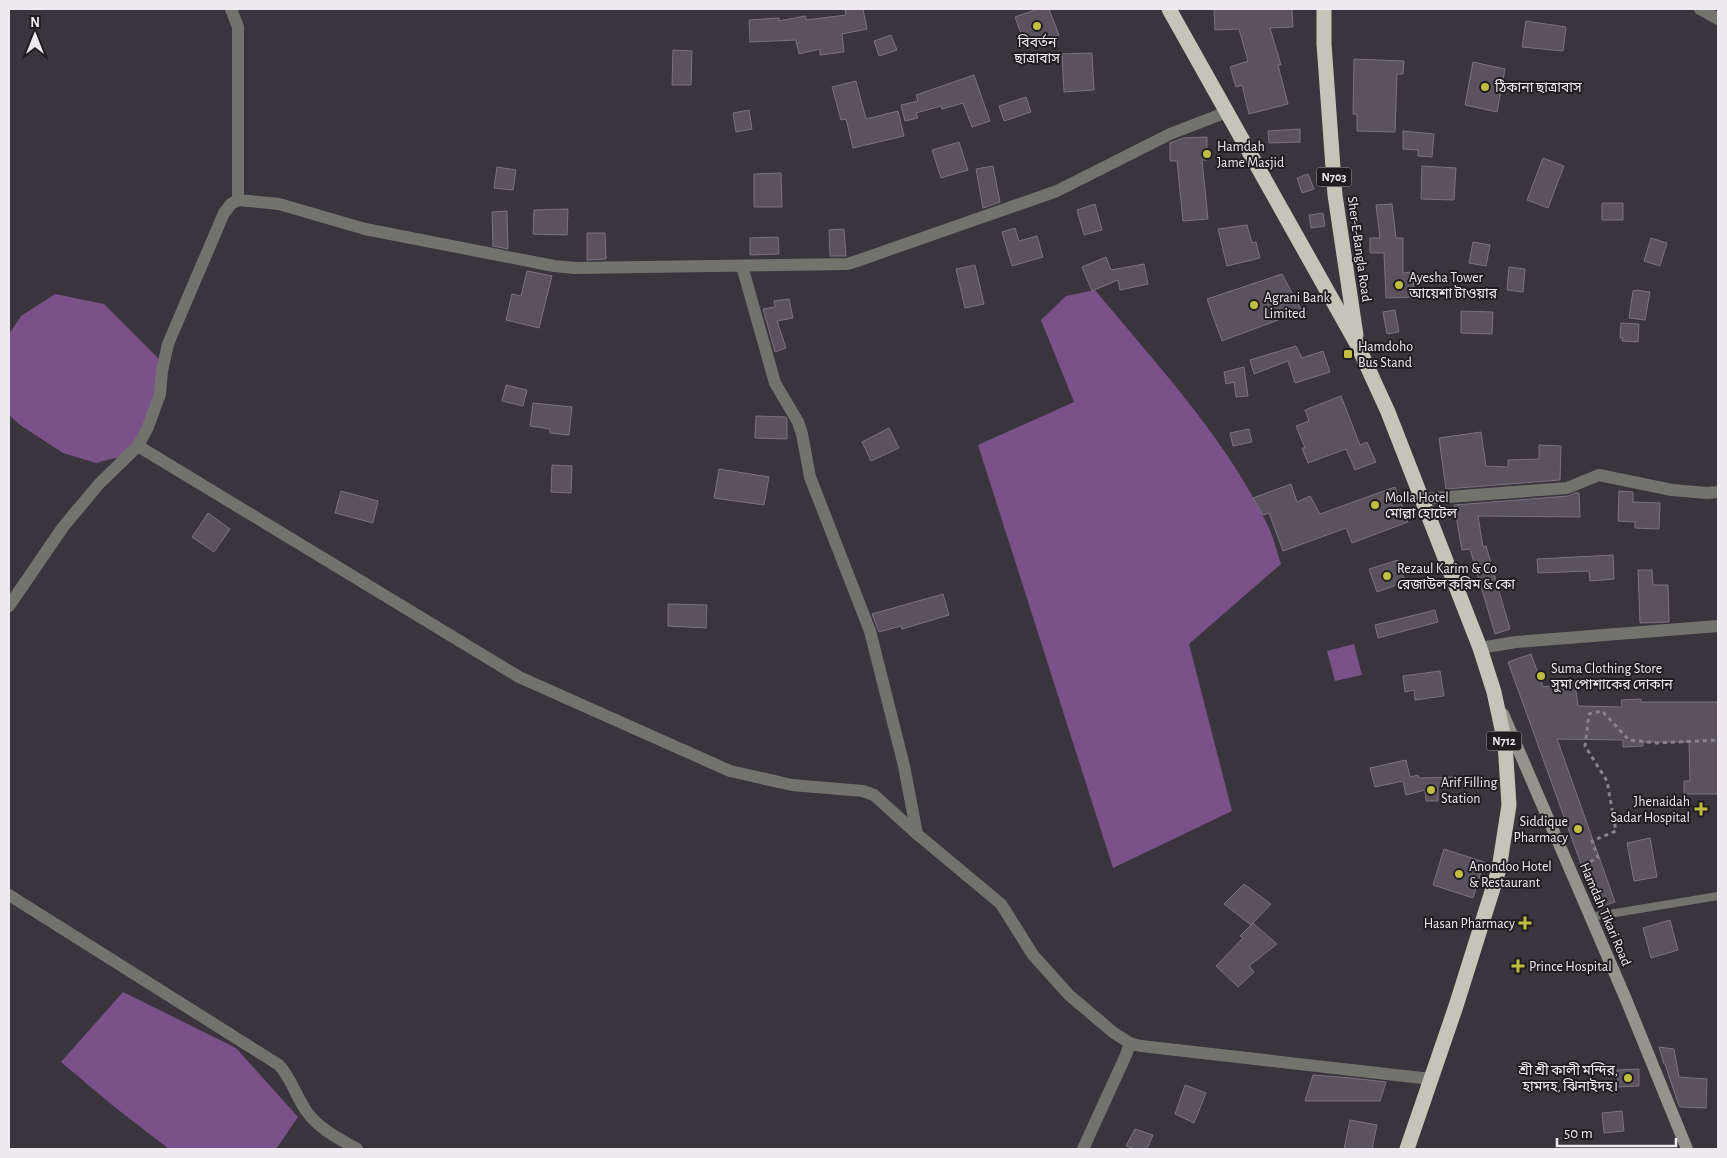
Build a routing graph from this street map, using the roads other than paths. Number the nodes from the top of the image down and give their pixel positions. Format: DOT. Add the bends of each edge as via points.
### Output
graph roads {
  1 [pos="231,9"];
  2 [pos="1169,9"];
  3 [pos="1324,9"];
  4 [pos="1700,9"];
  5 [pos="1718,19"];
  6 [pos="1227,112"];
  7 [pos="238,200"];
  8 [pos="742,266"];
  9 [pos="1358,344"];
  10 [pos="138,446"];
  11 [pos="1718,492"];
  12 [pos="1422,499"];
  13 [pos="9,606"];
  14 [pos="1718,626"];
  15 [pos="1480,648"];
  16 [pos="1494,692"];
  17 [pos="917,834"];
  18 [pos="9,895"];
  19 [pos="1718,896"];
  20 [pos="1591,917"];
  21 [pos="1130,1043"];
  22 [pos="1431,1079"];
  23 [pos="357,1149"];
  24 [pos="1083,1149"];
  25 [pos="1407,1149"];
  26 [pos="1686,1149"];
  1 -- 7 [label="street" via="238,27"];
  2 -- 6 [label="highway, N712"];
  3 -- 9 [label="highway, Sher-E-Bangla Road / N703" via="1335,196"];
  4 -- 5 [label="street"];
  6 -- 8 [label="street" via="1170,134 1057,191 854,262"];
  6 -- 9 [label="highway, N712"];
  7 -- 8 [label="street" via="279,204 365,229 554,266"];
  7 -- 10 [label="street" via="224,213 168,344 160,394"];
  8 -- 17 [label="street" via="775,383 800,428 810,477 870,631 904,766"];
  9 -- 12 [label="highway, N712"];
  10 -- 13 [label="street" via="62,527"];
  10 -- 17 [label="street" via="519,678 730,771 792,784 863,791 874,795"];
  11 -- 12 [label="street" via="1672,490 1599,475 1567,488"];
  12 -- 15 [label="highway, N712"];
  14 -- 15 [label="street" via="1516,642"];
  15 -- 16 [label="highway, N712"];
  16 -- 20 [label="street, Hamdah Tikari Road"];
  16 -- 22 [label="highway, N712" via="1505,743 1509,805 1500,860"];
  17 -- 21 [label="street" via="1001,904 1033,955 1069,995"];
  18 -- 23 [label="street" via="278,1065 288,1074 307,1112 325,1130"];
  19 -- 20 [label="lane"];
  20 -- 26 [label="street, Hamdah Tikari Road"];
  21 -- 22 [label="street"];
  21 -- 24 [label="street"];
  22 -- 25 [label="highway, N712"];
}
